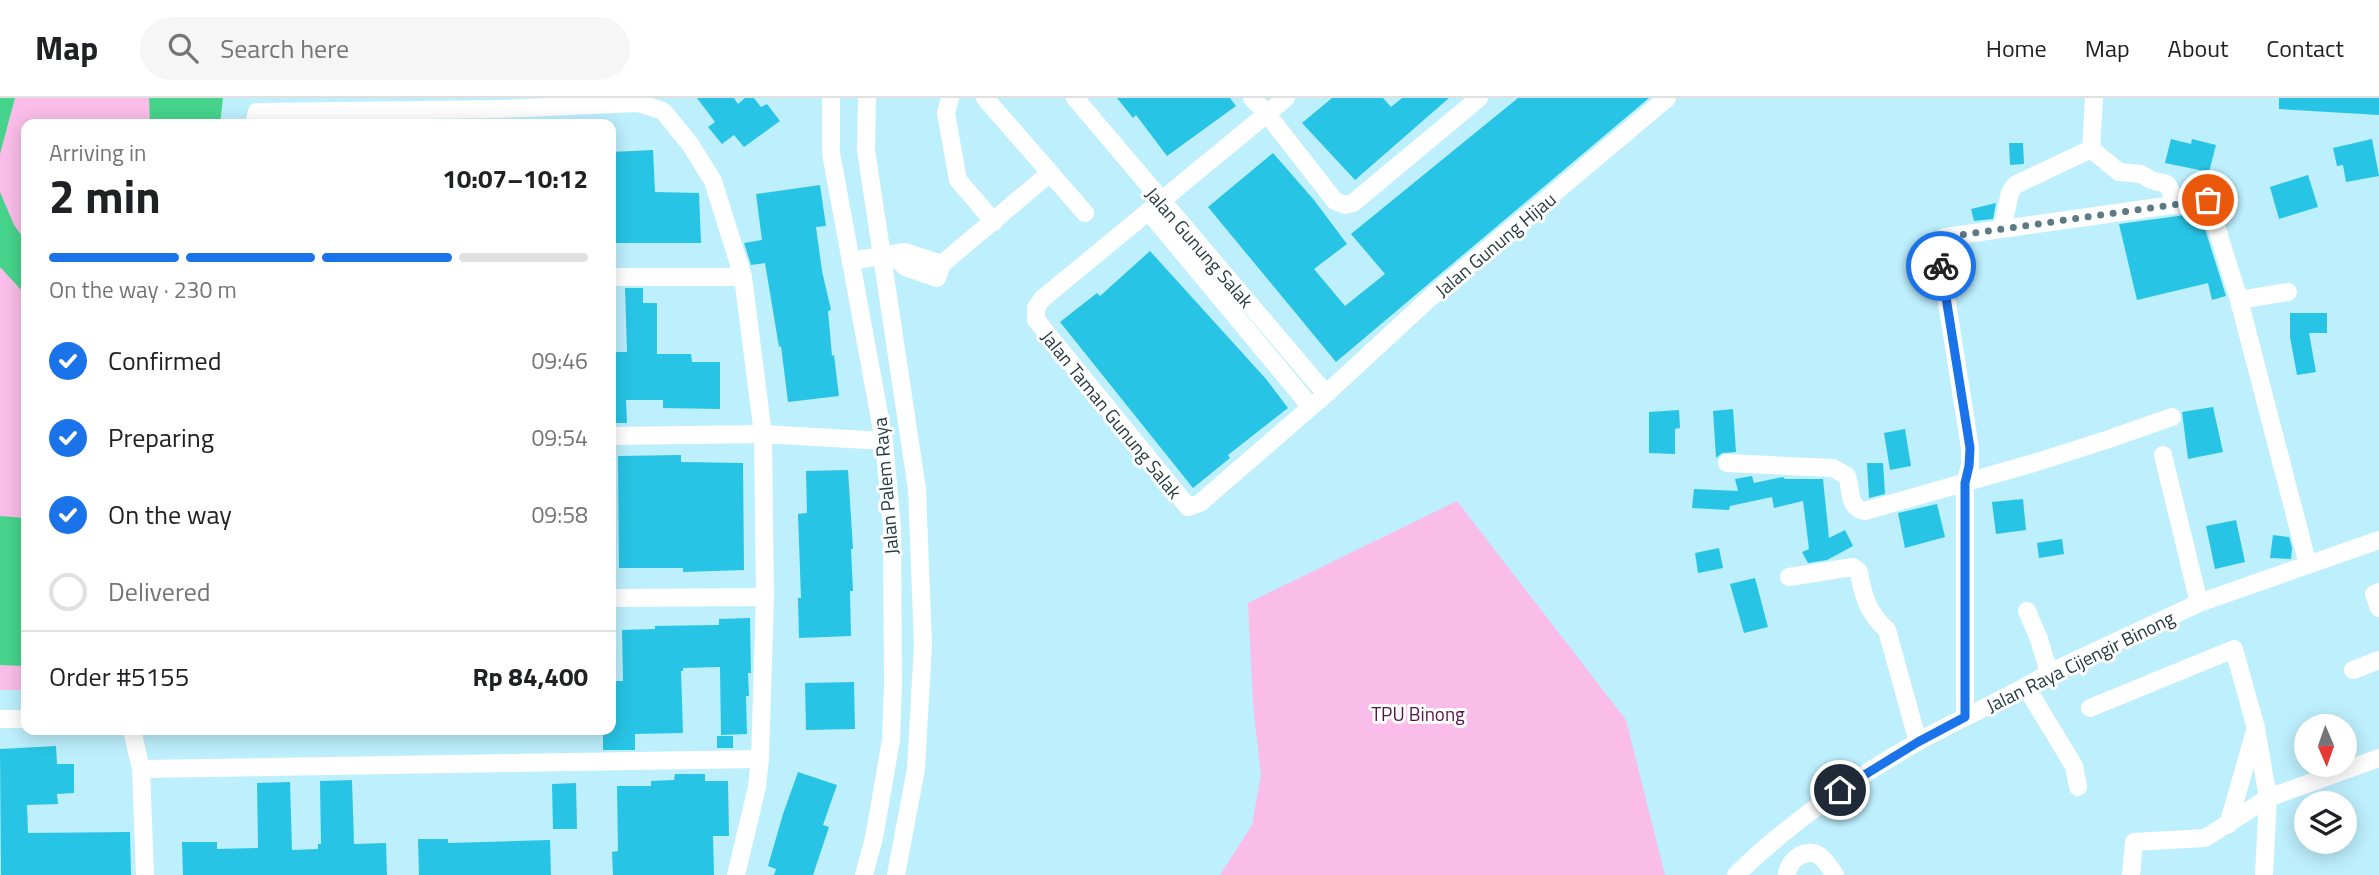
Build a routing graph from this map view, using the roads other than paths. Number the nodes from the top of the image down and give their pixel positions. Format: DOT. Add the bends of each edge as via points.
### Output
graph roads {
  1 [pos="867,98"];
  2 [pos="950,98"];
  3 [pos="985,98"];
  4 [pos="1075,98"];
  5 [pos="1252,98"];
  6 [pos="1286,98"];
  7 [pos="1479,98"];
  8 [pos="1667,98"];
  9 [pos="2094,98"];
  10 [pos="827,100"];
  11 [pos="254,112"];
  12 [pos="1267,114"];
  13 [pos="2091,149"];
  14 [pos="1050,173"];
  15 [pos="2178,205"];
  16 [pos="1155,207"];
  17 [pos="1085,213"];
  18 [pos="994,222"];
  19 [pos="2003,229"];
  20 [pos="887,256"];
  21 [pos="851,261"];
  22 [pos="616,277"];
  23 [pos="743,277"];
  24 [pos="2288,292"];
  25 [pos="2239,300"];
  26 [pos="1326,394"];
  27 [pos="1311,407"];
  28 [pos="2172,416"];
  29 [pos="763,434"];
  30 [pos="616,436"];
  31 [pos="884,441"];
  32 [pos="2163,455"];
  33 [pos="1727,463"];
  34 [pos="1965,483"];
  35 [pos="2379,540"];
  36 [pos="2308,565"];
  37 [pos="1789,577"];
  38 [pos="2379,592"];
  39 [pos="765,597"];
  40 [pos="616,598"];
  41 [pos="2199,603"];
  42 [pos="2379,608"];
  43 [pos="2027,611"];
  44 [pos="2379,660"];
  45 [pos="2353,670"];
  46 [pos="2049,673"];
  47 [pos="2026,687"];
  48 [pos="2090,708"];
  49 [pos="1965,717"];
  50 [pos="0,719"];
  51 [pos="21,719"];
  52 [pos="2256,728"];
  53 [pos="133,735"];
  54 [pos="1918,742"];
  55 [pos="2379,758"];
  56 [pos="760,760"];
  57 [pos="141,769"];
  58 [pos="2078,787"];
  59 [pos="2269,799"];
  60 [pos="2228,825"];
  61 [pos="145,875"];
  62 [pos="736,875"];
  63 [pos="864,875"];
  64 [pos="896,875"];
  65 [pos="1736,875"];
  66 [pos="1787,875"];
  67 [pos="1835,875"];
  68 [pos="2131,875"];
  69 [pos="2263,875"];
  1 -- 20 [label="street, Jalan Palem Raya" via="866,150"];
  2 -- 18 [label="street" via="946,113 958,180"];
  3 -- 14 [label="street"];
  4 -- 16 [label="street, Jalan Gunung Salak"];
  5 -- 12 [label="street"];
  6 -- 12 [label="street"];
  7 -- 12 [label="street" via="1345,205 1335,201"];
  8 -- 26 [label="street, Jalan Gunung Hijau" via="1432,296"];
  9 -- 13 [label="street"];
  10 -- 21 [label="street, Jalan Palem Raya" via="831,153"];
  11 -- 23 [label="street" via="653,106 663,111 690,144 713,181"];
  12 -- 16 [label="street"];
  13 -- 15 [label="street" via="2119,172 2167,184"];
  13 -- 19 [label="street" via="2015,185"];
  14 -- 17 [label="street"];
  14 -- 18 [label="street"];
  15 -- 19 [label="street"];
  15 -- 25 [label="street" via="2204,199 2211,204"];
  16 -- 26 [label="street, Jalan Gunung Salak"];
  16 -- 27 [label="street, Jalan Gunung Salak"];
  16 -- 27 [label="street, Jalan Taman Gunung Salak" via="1042,299 1036,320 1185,505 1200,503"];
  18 -- 20 [label="street" via="939,271 905,252"];
  19 -- 34 [label="street" via="1956,234 1940,243 1970,448"];
  20 -- 21 [label="street"];
  20 -- 64 [label="street, Jalan Palem Raya" via="917,489 923,645 916,769"];
  21 -- 31 [label="street, Jalan Palem Raya"];
  22 -- 23 [label="street"];
  23 -- 29 [label="street"];
  24 -- 25 [label="street"];
  25 -- 36 [label="street"];
  26 -- 27 [label="street, Jalan Gunung Hijau"];
  28 -- 34 [label="street"];
  29 -- 30 [label="street"];
  29 -- 31 [label="street"];
  29 -- 39 [label="street"];
  31 -- 63 [label="street, Jalan Palem Raya" via="892,528 891,740"];
  32 -- 41 [label="street"];
  33 -- 34 [label="street" via="1833,468 1847,475 1852,504 1865,511"];
  34 -- 49 [label="street"];
  35 -- 36 [label="street, Jalan Raya Cijengir Binong"];
  36 -- 41 [label="street, Jalan Raya Cijengir Binong"];
  37 -- 54 [label="street" via="1853,567 1859,572 1867,606 1887,630"];
  38 -- 42 [label="street" via="2374,594"];
  39 -- 40 [label="street"];
  39 -- 56 [label="street"];
  41 -- 46 [label="street, Jalan Raya Cijengir Binong"];
  43 -- 46 [label="street"];
  44 -- 45 [label="street"];
  46 -- 47 [label="street, Jalan Raya Cijengir Binong"];
  47 -- 49 [label="street, Jalan Raya Cijengir Binong"];
  47 -- 58 [label="street" via="2074,765"];
  48 -- 52 [label="street" via="2234,649"];
  49 -- 54 [label="street, Jalan Raya Cijengir Binong"];
  50 -- 51 [label="street"];
  52 -- 59 [label="street"];
  52 -- 60 [label="street"];
  53 -- 57 [label="street"];
  54 -- 65 [label="street, Jalan Raya Cijengir Binong" via="1802,816"];
  55 -- 59 [label="street"];
  56 -- 57 [label="street"];
  56 -- 62 [label="street"];
  57 -- 61 [label="street"];
  59 -- 60 [label="street"];
  59 -- 69 [label="street"];
  60 -- 68 [label="street" via="2202,839 2134,842"];
  66 -- 67 [label="street" via="1796,857 1808,853 1823,858"];
}
